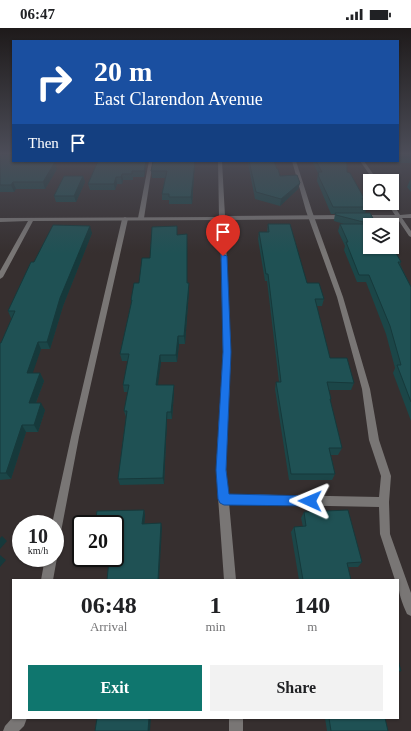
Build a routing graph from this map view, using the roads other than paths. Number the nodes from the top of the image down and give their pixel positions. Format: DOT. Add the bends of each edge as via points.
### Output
graph roads {
  1 [pos="146,188"];
  2 [pos="221,188"];
  3 [pos="302,188"];
  4 [pos="395,210"];
  5 [pos="399,216"];
  6 [pos="411,216"];
  7 [pos="311,217"];
  8 [pos="349,217"];
  9 [pos="357,217"];
  10 [pos="141,218"];
  11 [pos="222,218"];
  12 [pos="125,219"];
  13 [pos="0,220"];
  14 [pos="31,220"];
  15 [pos="411,235"];
  16 [pos="0,277"];
  17 [pos="224,499"];
  18 [pos="384,502"];
  19 [pos="60,515"];
  20 [pos="49,567"];
  21 [pos="47,579"];
  22 [pos="230,579"];
  23 [pos="411,610"];
  24 [pos="20,719"];
  25 [pos="236,719"];
  26 [pos="10,731"];
  27 [pos="236,731"];
  1 -- 10 [label="street"];
  2 -- 11 [label="street"];
  3 -- 7 [label="street"];
  4 -- 5 [label="street"];
  5 -- 6 [label="street"];
  5 -- 9 [label="street"];
  5 -- 15 [label="street"];
  7 -- 8 [label="street"];
  7 -- 11 [label="street"];
  7 -- 18 [label="street" via="343,304 366,389 374,440 386,476"];
  10 -- 11 [label="street"];
  10 -- 12 [label="street"];
  11 -- 17 [label="street" via="227,352 221,470"];
  12 -- 14 [label="street"];
  12 -- 19 [label="street"];
  13 -- 14 [label="street"];
  14 -- 16 [label="street"];
  17 -- 18 [label="street"];
  17 -- 22 [label="street"];
  18 -- 23 [label="street" via="385,534"];
  20 -- 21 [label="street"];
  24 -- 26 [label="street"];
  25 -- 27 [label="street"];
}
